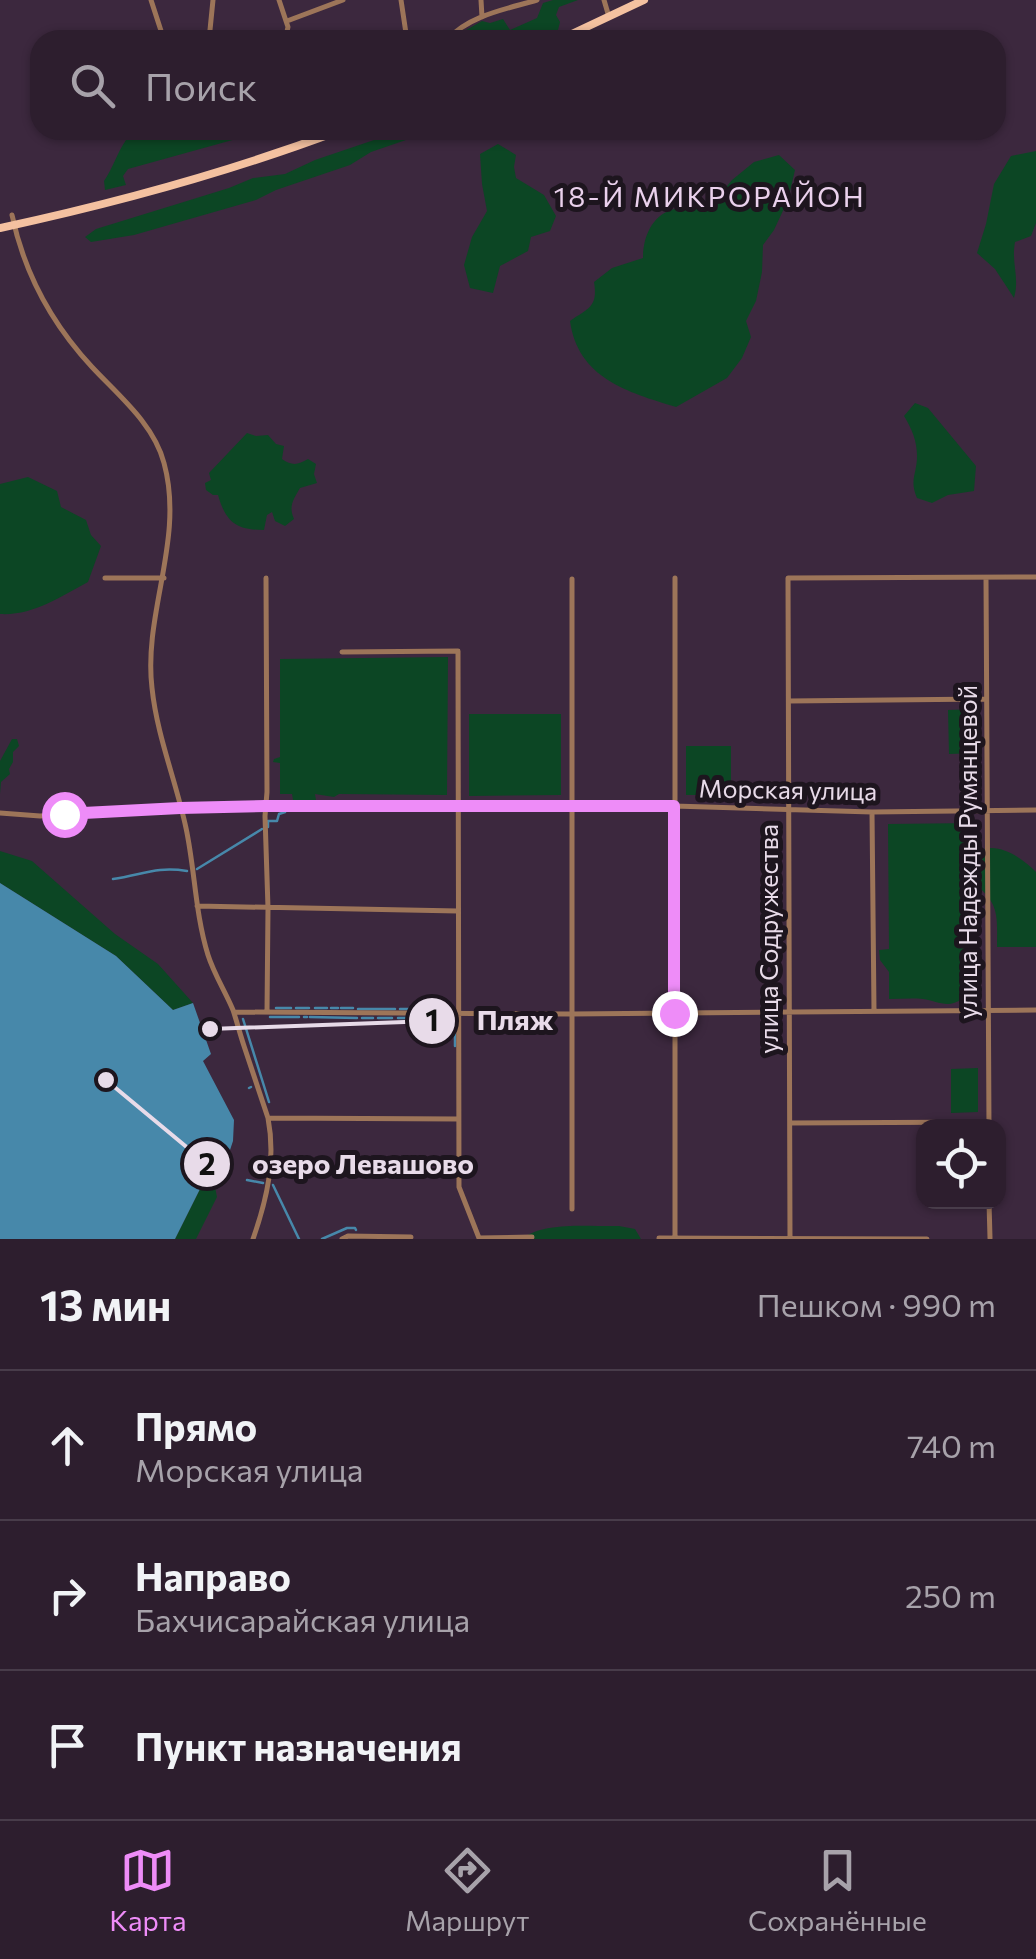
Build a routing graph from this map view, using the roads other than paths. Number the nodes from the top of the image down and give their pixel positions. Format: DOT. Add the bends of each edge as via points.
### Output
graph roads {
  1 [pos="151,0"];
  2 [pos="213,0"];
  3 [pos="279,0"];
  4 [pos="343,0"];
  5 [pos="402,0"];
  6 [pos="481,0"];
  7 [pos="537,0"];
  8 [pos="604,0"];
  9 [pos="644,0"];
  10 [pos="482,17"];
  11 [pos="610,17"];
  12 [pos="287,21"];
  13 [pos="161,30"];
  14 [pos="210,30"];
  15 [pos="287,30"];
  16 [pos="405,30"];
  17 [pos="456,30"];
  18 [pos="581,30"];
  19 [pos="306,140"];
  20 [pos="315,140"];
  21 [pos="307,143"];
  22 [pos="12,214"];
  23 [pos="14,225"];
  24 [pos="0,228"];
  25 [pos="105,578"];
  26 [pos="164,578"];
  27 [pos="266,578"];
  28 [pos="675,578"];
  29 [pos="986,578"];
  30 [pos="1036,578"];
  31 [pos="572,579"];
  32 [pos="342,652"];
  33 [pos="986,700"];
  34 [pos="788,701"];
  35 [pos="265,806"];
  36 [pos="458,806"];
  37 [pos="674,806"];
  38 [pos="571,807"];
  39 [pos="180,808"];
  40 [pos="788,808"];
  41 [pos="1036,810"];
  42 [pos="987,811"];
  43 [pos="872,812"];
  44 [pos="0,813"];
  45 [pos="196,906"];
  46 [pos="268,908"];
  47 [pos="458,911"];
  48 [pos="1036,1010"];
  49 [pos="874,1011"];
  50 [pos="988,1011"];
  51 [pos="234,1012"];
  52 [pos="268,1012"];
  53 [pos="789,1012"];
  54 [pos="674,1013"];
  55 [pos="458,1014"];
  56 [pos="572,1014"];
  57 [pos="268,1118"];
  58 [pos="458,1119"];
  59 [pos="989,1119"];
  60 [pos="790,1123"];
  61 [pos="916,1124"];
  62 [pos="572,1209"];
  63 [pos="989,1209"];
  64 [pos="411,1237"];
  65 [pos="479,1238"];
  66 [pos="532,1238"];
  67 [pos="659,1238"];
  68 [pos="675,1238"];
  69 [pos="990,1238"];
  70 [pos="253,1239"];
  71 [pos="342,1239"];
  72 [pos="790,1239"];
  73 [pos="927,1239"];
  1 -- 13 [label="street"];
  2 -- 14 [label="street"];
  3 -- 12 [label="street"];
  4 -- 12 [label="street"];
  5 -- 16 [label="street"];
  6 -- 10 [label="street"];
  7 -- 10 [label="street"];
  8 -- 11 [label="street"];
  9 -- 11 [label="main road"];
  10 -- 17 [label="street"];
  11 -- 18 [label="main road"];
  12 -- 15 [label="street"];
  19 -- 21 [label="street"];
  20 -- 21 [label="main road"];
  21 -- 23 [label="main road" via="164,189"];
  22 -- 23 [label="street"];
  23 -- 24 [label="main road"];
  23 -- 26 [label="street" via="48,309 158,446 169,498"];
  25 -- 26 [label="street"];
  26 -- 39 [label="street" via="151,678"];
  27 -- 35 [label="street"];
  28 -- 37 [label="street"];
  29 -- 30 [label="street"];
  29 -- 33 [label="street, улица Надежды Румянцевой"];
  29 -- 34 [label="street, улица Содружества" via="788,578"];
  31 -- 38 [label="street"];
  32 -- 36 [label="street" via="458,651"];
  33 -- 34 [label="street"];
  33 -- 42 [label="street, улица Надежды Румянцевой"];
  34 -- 40 [label="street, улица Содружества"];
  35 -- 36 [label="street, Морская улица"];
  35 -- 39 [label="street, Морская улица"];
  35 -- 46 [label="street"];
  36 -- 38 [label="street, Морская улица"];
  36 -- 47 [label="street"];
  37 -- 38 [label="street, Морская улица"];
  37 -- 40 [label="street, Морская улица"];
  37 -- 54 [label="street"];
  38 -- 56 [label="street"];
  39 -- 44 [label="street, Морская улица"];
  39 -- 45 [label="street"];
  40 -- 43 [label="street, Морская улица"];
  40 -- 53 [label="street, улица Содружества"];
  41 -- 42 [label="street, Морская улица"];
  42 -- 43 [label="street, Морская улица"];
  42 -- 50 [label="street, улица Надежды Румянцевой"];
  43 -- 49 [label="street"];
  45 -- 46 [label="street"];
  45 -- 51 [label="street" via="209,958"];
  46 -- 47 [label="street"];
  46 -- 52 [label="street"];
  47 -- 55 [label="street"];
  48 -- 50 [label="street"];
  49 -- 50 [label="street"];
  49 -- 53 [label="street"];
  50 -- 59 [label="street, улица Надежды Румянцевой"];
  51 -- 52 [label="street"];
  51 -- 57 [label="street"];
  52 -- 55 [label="street"];
  53 -- 54 [label="street"];
  53 -- 60 [label="street, улица Содружества"];
  54 -- 56 [label="street"];
  54 -- 68 [label="street"];
  55 -- 56 [label="street"];
  55 -- 58 [label="street"];
  56 -- 62 [label="street"];
  57 -- 58 [label="street"];
  57 -- 70 [label="street" via="272,1167"];
  58 -- 65 [label="street" via="459,1188"];
  60 -- 61 [label="street"];
  60 -- 72 [label="street, улица Содружества"];
  63 -- 69 [label="street"];
  64 -- 71 [label="street"];
  65 -- 66 [label="street"];
  67 -- 68 [label="street"];
  68 -- 72 [label="street"];
  72 -- 73 [label="street"];
}
